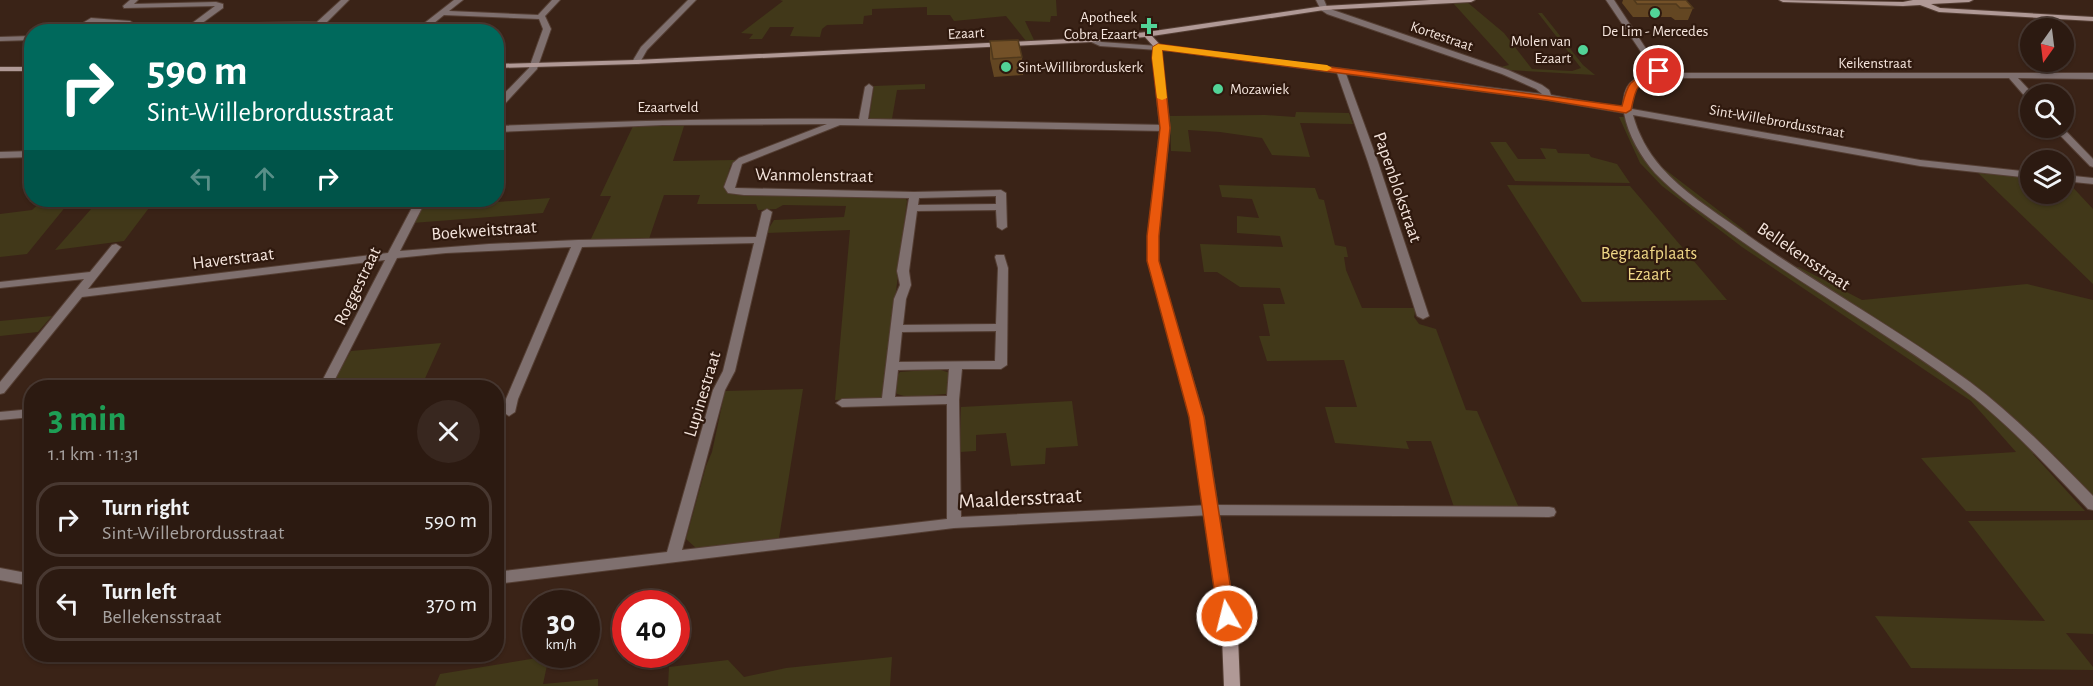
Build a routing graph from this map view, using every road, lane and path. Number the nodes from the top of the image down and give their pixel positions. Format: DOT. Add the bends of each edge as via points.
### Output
graph roads {
  1 [pos="134,0"];
  2 [pos="345,0"];
  3 [pos="459,0"];
  4 [pos="556,0"];
  5 [pos="692,0"];
  6 [pos="1471,0"];
  7 [pos="1610,0"];
  8 [pos="1783,0"];
  9 [pos="1969,0"];
  10 [pos="1946,1"];
  11 [pos="218,2"];
  12 [pos="1919,3"];
  13 [pos="1322,4"];
  14 [pos="101,12"];
  15 [pos="441,13"];
  16 [pos="540,17"];
  17 [pos="2093,19"];
  18 [pos="91,20"];
  19 [pos="85,24"];
  20 [pos="130,24"];
  21 [pos="195,24"];
  22 [pos="320,24"];
  23 [pos="427,24"];
  24 [pos="1147,34"];
  25 [pos="24,38"];
  26 [pos="0,39"];
  27 [pos="1091,40"];
  28 [pos="1158,47"];
  29 [pos="636,62"];
  30 [pos="535,65"];
  31 [pos="504,66"];
  32 [pos="0,69"];
  33 [pos="24,69"];
  34 [pos="1340,70"];
  35 [pos="1657,75"];
  36 [pos="2011,76"];
  37 [pos="2093,76"];
  38 [pos="2020,86"];
  39 [pos="869,87"];
  40 [pos="1547,97"];
  41 [pos="504,99"];
  42 [pos="1626,110"];
  43 [pos="840,121"];
  44 [pos="863,122"];
  45 [pos="1165,128"];
  46 [pos="504,129"];
  47 [pos="2068,138"];
  48 [pos="760,152"];
  49 [pos="2082,152"];
  50 [pos="24,154"];
  51 [pos="0,155"];
  52 [pos="2093,158"];
  53 [pos="2093,164"];
  54 [pos="2020,174"];
  55 [pos="2074,179"];
  56 [pos="2093,181"];
  57 [pos="914,202"];
  58 [pos="417,207"];
  59 [pos="767,212"];
  60 [pos="1002,227"];
  61 [pos="760,240"];
  62 [pos="578,243"];
  63 [pos="116,247"];
  64 [pos="393,255"];
  65 [pos="999,257"];
  66 [pos="93,275"];
  67 [pos="0,285"];
  68 [pos="77,294"];
  69 [pos="1423,316"];
  70 [pos="1002,327"];
  71 [pos="897,329"];
  72 [pos="956,365"];
  73 [pos="892,366"];
  74 [pos="329,380"];
  75 [pos="0,390"];
  76 [pos="953,400"];
  77 [pos="888,401"];
  78 [pos="842,403"];
  79 [pos="510,412"];
  80 [pos="24,414"];
  81 [pos="0,416"];
  82 [pos="2093,505"];
  83 [pos="1211,510"];
  84 [pos="1549,512"];
  85 [pos="954,523"];
  86 [pos="673,557"];
  87 [pos="0,574"];
  88 [pos="504,577"];
  89 [pos="24,578"];
  90 [pos="1232,686"];
  1 -- 11 [label="street" via="127,6"];
  2 -- 22 [label="street"];
  3 -- 15 [label="street"];
  4 -- 16 [label="street"];
  5 -- 29 [label="street" via="644,48"];
  6 -- 13 [label="main road, Ezaart"];
  7 -- 35 [label="street" via="1658,68"];
  8 -- 12 [label="main road"];
  9 -- 10 [label="main road"];
  10 -- 12 [label="main road"];
  11 -- 21 [label="street" via="220,6"];
  12 -- 17 [label="main road" via="1940,10"];
  13 -- 24 [label="main road, Ezaart"];
  13 -- 40 [label="street, Kortestraat" via="1330,12 1505,72 1539,87"];
  14 -- 18 [label="street"];
  15 -- 16 [label="street"];
  15 -- 23 [label="street"];
  16 -- 30 [label="street" via="547,29"];
  18 -- 19 [label="street"];
  18 -- 20 [label="street"];
  24 -- 27 [label="main road, Ezaart"];
  24 -- 28 [label="main road"];
  25 -- 26 [label="street"];
  27 -- 28 [label="street, Sint-Willebrordusstraat"];
  27 -- 29 [label="main road, Ezaart"];
  28 -- 34 [label="street, Sint-Willebrordusstraat"];
  28 -- 45 [label="main road"];
  29 -- 30 [label="main road, Ezaart"];
  30 -- 31 [label="main road, Ezaart"];
  30 -- 41 [label="street"];
  32 -- 33 [label="main road"];
  34 -- 40 [label="street, Sint-Willebrordusstraat"];
  34 -- 69 [label="street, Papenblokstraat"];
  35 -- 36 [label="street, Keikenstraat"];
  35 -- 42 [label="street" via="1638,80 1632,86"];
  36 -- 37 [label="street, Keikenstraat"];
  36 -- 38 [label="street"];
  39 -- 44 [label="street"];
  40 -- 42 [label="street, Sint-Willebrordusstraat"];
  42 -- 54 [label="street, Sint-Willebrordusstraat" via="1920,163"];
  42 -- 82 [label="street, Bellekensstraat" via="1645,154 1668,180 1768,254 1966,386 2039,449"];
  43 -- 44 [label="street, Ezaartveld"];
  43 -- 46 [label="street, Ezaartveld" via="627,122"];
  43 -- 48 [label="street, Ezaartveld"];
  44 -- 45 [label="street, Ezaartveld"];
  45 -- 83 [label="main road" via="1153,261 1197,417"];
  47 -- 49 [label="street"];
  48 -- 57 [label="street, Wanmolenstraat" via="738,163 729,187 732,191"];
  49 -- 52 [label="street"];
  49 -- 53 [label="street"];
  50 -- 51 [label="street"];
  55 -- 56 [label="street"];
  57 -- 60 [label="street, Wanmolenstraat" via="1001,207"];
  57 -- 71 [label="street"];
  58 -- 64 [label="street, Roggestraat"];
  59 -- 61 [label="street, Lupinestraat"];
  61 -- 62 [label="street, Boekweitstraat"];
  61 -- 86 [label="street, Lupinestraat" via="729,371 719,390"];
  62 -- 64 [label="street, Boekweitstraat"];
  62 -- 79 [label="street"];
  63 -- 66 [label="street"];
  64 -- 68 [label="street, Haverstraat"];
  64 -- 74 [label="street, Roggestraat"];
  65 -- 70 [label="street" via="1003,268"];
  66 -- 67 [label="street"];
  66 -- 68 [label="street"];
  68 -- 75 [label="street"];
  70 -- 71 [label="street"];
  70 -- 72 [label="street" via="1001,365"];
  71 -- 73 [label="street"];
  72 -- 73 [label="street"];
  72 -- 76 [label="street"];
  73 -- 77 [label="street"];
  76 -- 77 [label="street"];
  76 -- 85 [label="street"];
  77 -- 78 [label="street"];
  80 -- 81 [label="street"];
  83 -- 84 [label="street, Maaldersstraat"];
  83 -- 85 [label="street, Maaldersstraat"];
  83 -- 90 [label="main road" via="1230,638"];
  85 -- 86 [label="street, Maaldersstraat"];
  86 -- 88 [label="street, Maaldersstraat"];
  87 -- 89 [label="street"];
}
